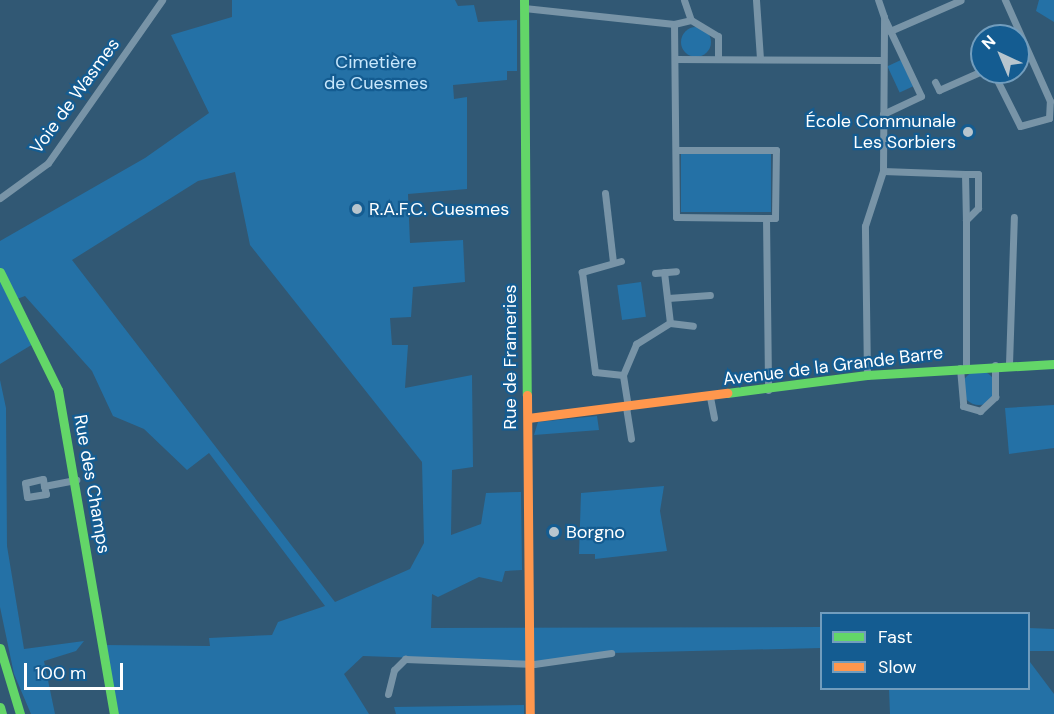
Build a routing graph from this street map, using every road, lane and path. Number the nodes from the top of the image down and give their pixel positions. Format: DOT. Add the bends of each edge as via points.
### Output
graph roads {
  1 [pos="162,0"];
  2 [pos="684,0"];
  3 [pos="756,0"];
  4 [pos="878,0"];
  5 [pos="961,0"];
  6 [pos="1005,0"];
  7 [pos="524,4"];
  8 [pos="884,17"];
  9 [pos="691,20"];
  10 [pos="674,24"];
  11 [pos="1016,24"];
  12 [pos="890,31"];
  13 [pos="1030,56"];
  14 [pos="675,59"];
  15 [pos="718,59"];
  16 [pos="760,59"];
  17 [pos="883,60"];
  18 [pos="970,76"];
  19 [pos="935,82"];
  20 [pos="999,84"];
  21 [pos="883,114"];
  22 [pos="677,150"];
  23 [pos="883,171"];
  24 [pos="965,174"];
  25 [pos="605,193"];
  26 [pos="0,198"];
  27 [pos="1014,217"];
  28 [pos="766,218"];
  29 [pos="966,220"];
  30 [pos="676,271"];
  31 [pos="0,272"];
  32 [pos="664,272"];
  33 [pos="654,273"];
  34 [pos="710,295"];
  35 [pos="668,298"];
  36 [pos="670,322"];
  37 [pos="693,326"];
  38 [pos="995,364"];
  39 [pos="1009,364"];
  40 [pos="1054,364"];
  41 [pos="963,367"];
  42 [pos="623,375"];
  43 [pos="867,375"];
  44 [pos="768,390"];
  45 [pos="710,397"];
  46 [pos="627,407"];
  47 [pos="528,418"];
  48 [pos="714,418"];
  49 [pos="631,439"];
  50 [pos="76,480"];
  51 [pos="44,486"];
  52 [pos="0,648"];
  53 [pos="610,653"];
  54 [pos="530,664"];
  55 [pos="388,694"];
  56 [pos="0,707"];
  57 [pos="2,714"];
  58 [pos="20,714"];
  59 [pos="114,714"];
  60 [pos="530,714"];
  1 -- 26 [label="street, Voie de Wasmes" via="48,163"];
  2 -- 9 [label="street"];
  3 -- 16 [label="street"];
  4 -- 8 [label="street"];
  5 -- 12 [label="street"];
  6 -- 11 [label="street"];
  7 -- 10 [label="street"];
  7 -- 47 [label="main road, Rue de Frameries"];
  8 -- 12 [label="street"];
  8 -- 17 [label="street"];
  9 -- 10 [label="street"];
  9 -- 15 [label="street" via="718,36"];
  10 -- 14 [label="street"];
  12 -- 21 [label="street" via="921,96"];
  13 -- 20 [label="street" via="1050,101 1049,118 1020,126"];
  14 -- 15 [label="street"];
  14 -- 22 [label="street"];
  15 -- 16 [label="street"];
  16 -- 17 [label="street"];
  17 -- 21 [label="street"];
  18 -- 19 [label="street" via="939,90"];
  21 -- 23 [label="street"];
  22 -- 28 [label="street" via="676,217"];
  22 -- 28 [label="street" via="776,150 775,218"];
  23 -- 24 [label="street"];
  23 -- 43 [label="street" via="865,226"];
  24 -- 29 [label="street"];
  24 -- 29 [label="street" via="978,174 978,208"];
  25 -- 42 [label="street" via="617,262 584,268 585,312 596,372"];
  27 -- 39 [label="street"];
  28 -- 44 [label="street"];
  29 -- 41 [label="street"];
  30 -- 32 [label="street"];
  31 -- 50 [label="main road, Rue des Champs" via="58,390"];
  32 -- 33 [label="street"];
  32 -- 35 [label="street"];
  34 -- 35 [label="street"];
  35 -- 36 [label="street"];
  36 -- 37 [label="street"];
  36 -- 42 [label="street" via="636,344"];
  38 -- 39 [label="main road, Avenue de la Grande Barre"];
  38 -- 41 [label="main road, Avenue de la Grande Barre"];
  38 -- 41 [label="street, Avenue de la Grande Barre" via="995,398 980,411 963,406"];
  39 -- 40 [label="main road, Avenue de la Grande Barre"];
  41 -- 43 [label="main road, Avenue de la Grande Barre"];
  42 -- 46 [label="street"];
  43 -- 44 [label="main road, Avenue de la Grande Barre"];
  44 -- 45 [label="main road, Avenue de la Grande Barre"];
  45 -- 46 [label="main road, Avenue de la Grande Barre"];
  45 -- 48 [label="street, Avenue de la Grande Barre"];
  46 -- 47 [label="main road, Avenue de la Grande Barre"];
  46 -- 49 [label="street"];
  47 -- 54 [label="main road, Rue de Frameries"];
  50 -- 51 [label="street"];
  50 -- 59 [label="main road, Rue des Champs"];
  52 -- 58 [label="main road"];
  53 -- 54 [label="street"];
  54 -- 55 [label="street" via="405,659 394,670"];
  54 -- 60 [label="main road, Rue de Frameries"];
  56 -- 57 [label="main road"];
}
